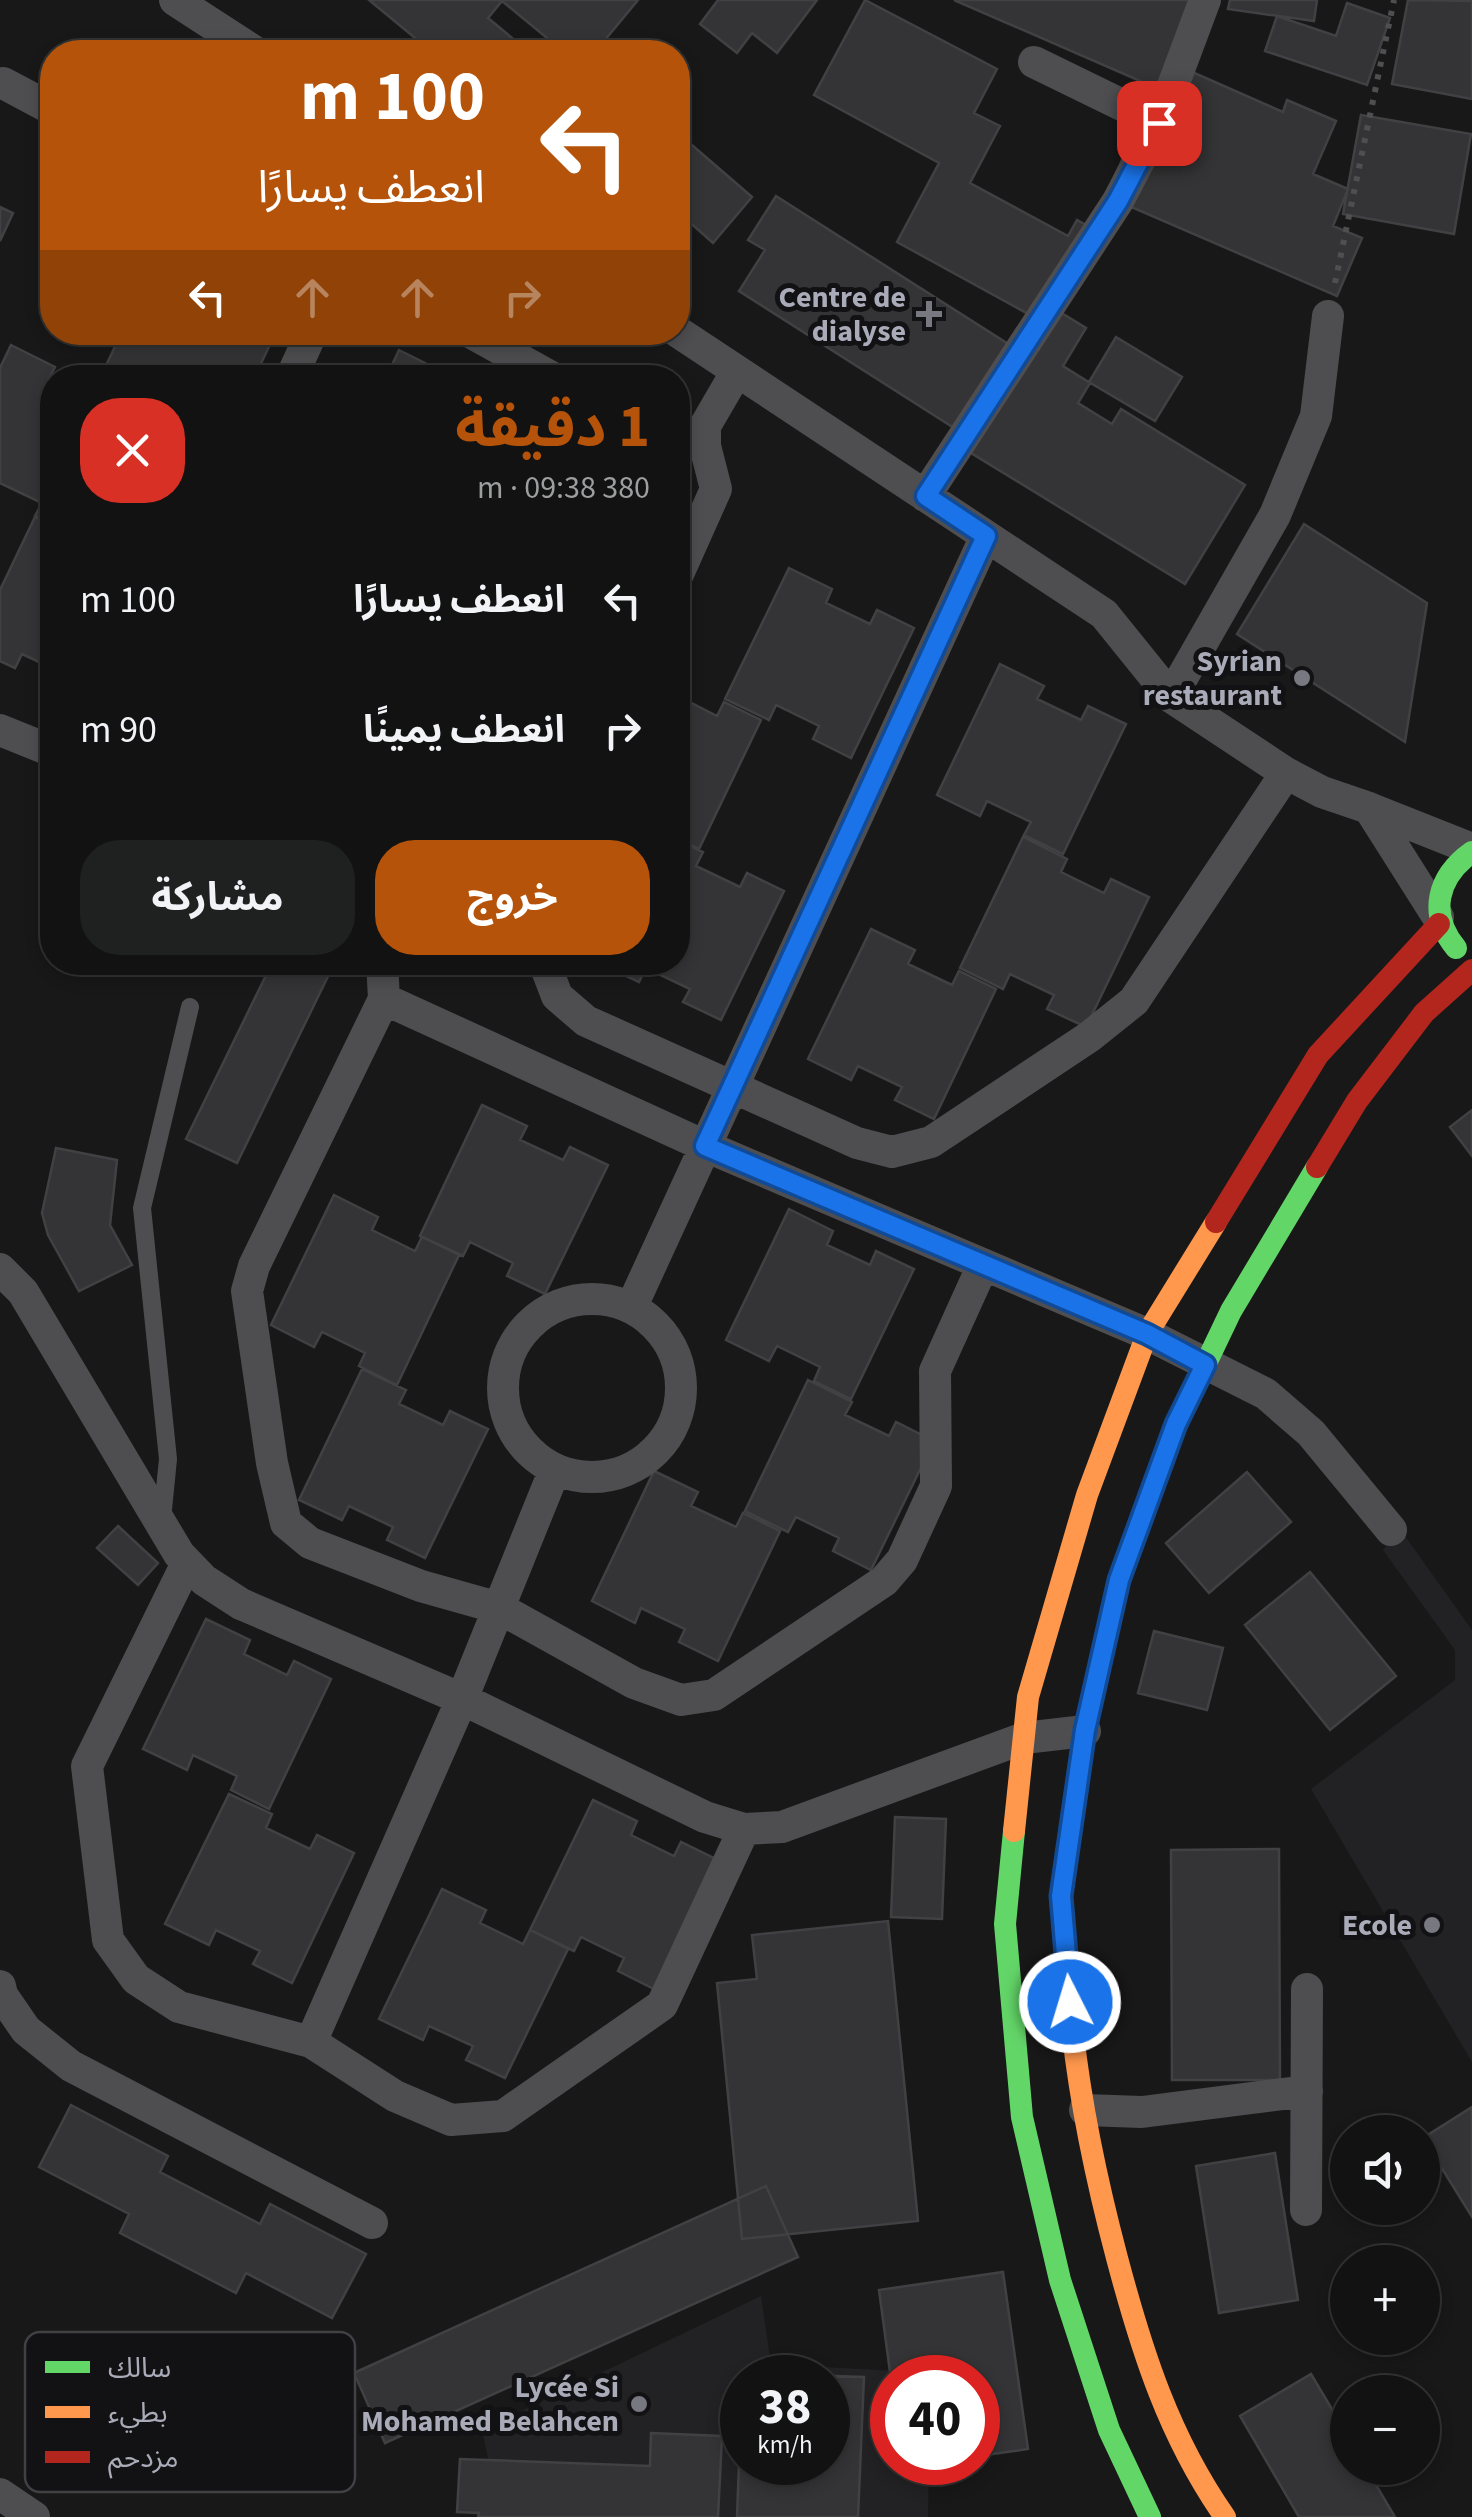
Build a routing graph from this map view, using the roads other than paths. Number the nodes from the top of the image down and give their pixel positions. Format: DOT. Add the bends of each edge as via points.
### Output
graph roads {
  1 [pos="175,0"];
  2 [pos="1205,0"];
  3 [pos="237,40"];
  4 [pos="1034,62"];
  5 [pos="3,83"];
  6 [pos="40,103"];
  7 [pos="1159,123"];
  8 [pos="1328,316"];
  9 [pos="690,340"];
  10 [pos="493,345"];
  11 [pos="530,365"];
  12 [pos="737,371"];
  13 [pos="926,496"];
  14 [pos="986,536"];
  15 [pos="690,547"];
  16 [pos="1172,697"];
  17 [pos="0,730"];
  18 [pos="40,746"];
  19 [pos="1286,772"];
  20 [pos="1369,808"];
  21 [pos="1472,850"];
  22 [pos="1439,921"];
  23 [pos="1472,960"];
  24 [pos="1472,970"];
  25 [pos="383,975"];
  26 [pos="549,975"];
  27 [pos="384,999"];
  28 [pos="190,1007"];
  29 [pos="731,1089"];
  30 [pos="705,1146"];
  31 [pos="983,1264"];
  32 [pos="0,1269"];
  33 [pos="631,1308"];
  34 [pos="1147,1334"];
  35 [pos="1205,1365"];
  36 [pos="555,1469"];
  37 [pos="162,1525"];
  38 [pos="1391,1530"];
  39 [pos="187,1563"];
  40 [pos="498,1608"];
  41 [pos="462,1699"];
  42 [pos="1085,1730"];
  43 [pos="1024,1738"];
  44 [pos="744,1829"];
  45 [pos="0,1986"];
  46 [pos="1307,1989"];
  47 [pos="311,2042"];
  48 [pos="1307,2091"];
  49 [pos="1086,2110"];
  50 [pos="1306,2210"];
  51 [pos="372,2223"];
  52 [pos="0,2494"];
  53 [pos="34,2517"];
  54 [pos="1150,2517"];
  55 [pos="1225,2517"];
  1 -- 3 [label="street"];
  2 -- 7 [label="street"];
  4 -- 7 [label="street"];
  5 -- 6 [label="street"];
  7 -- 13 [label="street" via="1118,201"];
  8 -- 16 [label="street" via="1316,416 1275,515"];
  9 -- 12 [label="street"];
  10 -- 11 [label="street"];
  12 -- 13 [label="street"];
  12 -- 15 [label="street" via="705,426 716,489"];
  13 -- 14 [label="street"];
  14 -- 16 [label="street" via="1104,614"];
  14 -- 29 [label="street"];
  16 -- 19 [label="street"];
  17 -- 18 [label="street"];
  19 -- 20 [label="street"];
  19 -- 29 [label="street" via="1134,1001 931,1142 892,1152 857,1143"];
  20 -- 21 [label="street"];
  20 -- 22 [label="street"];
  21 -- 22 [label="street" via="1439,888"];
  22 -- 23 [label="street" via="1448,941"];
  22 -- 34 [label="street" via="1318,1055"];
  24 -- 35 [label="street" via="1424,1013 1357,1101 1274,1234"];
  25 -- 27 [label="street"];
  26 -- 29 [label="street" via="557,996 586,1020"];
  27 -- 30 [label="street"];
  27 -- 40 [label="street" via="247,1290 272,1463 286,1524 310,1543"];
  28 -- 37 [label="lane" via="142,1208 168,1459"];
  29 -- 30 [label="street"];
  30 -- 31 [label="street"];
  30 -- 33 [label="street"];
  31 -- 34 [label="street"];
  31 -- 40 [label="street" via="935,1372 936,1486 902,1560 884,1580 714,1696 681,1700 634,1683"];
  32 -- 37 [label="street" via="23,1292"];
  33 -- 36 [label="street" via="668,1339 680,1368 681,1400 672,1429 629,1470 598,1478"];
  33 -- 36 [label="street" via="584,1298 554,1306 528,1324 511,1348 503,1378 505,1410 517,1438"];
  34 -- 35 [label="street"];
  34 -- 43 [label="street" via="1087,1495 1028,1696"];
  35 -- 38 [label="street" via="1266,1394 1312,1433"];
  35 -- 42 [label="street" via="1176,1424 1119,1580"];
  36 -- 40 [label="street"];
  37 -- 39 [label="street"];
  39 -- 41 [label="street" via="241,1604"];
  39 -- 47 [label="street" via="87,1766 108,1940 136,1979 179,2007"];
  40 -- 41 [label="street"];
  41 -- 44 [label="street" via="705,1818"];
  41 -- 47 [label="street"];
  42 -- 43 [label="street"];
  42 -- 49 [label="street" via="1061,1896"];
  43 -- 44 [label="street" via="782,1826"];
  43 -- 54 [label="street" via="1005,1924 1022,2117 1066,2299 1110,2430"];
  44 -- 47 [label="street" via="662,2004 503,2116 451,2120 395,2096"];
  45 -- 51 [label="street" via="26,2030 71,2066"];
  46 -- 48 [label="street"];
  48 -- 49 [label="street" via="1142,2112"];
  48 -- 50 [label="street"];
  49 -- 55 [label="street" via="1098,2190 1144,2358 1197,2478"];
  52 -- 53 [label="street"];
}
